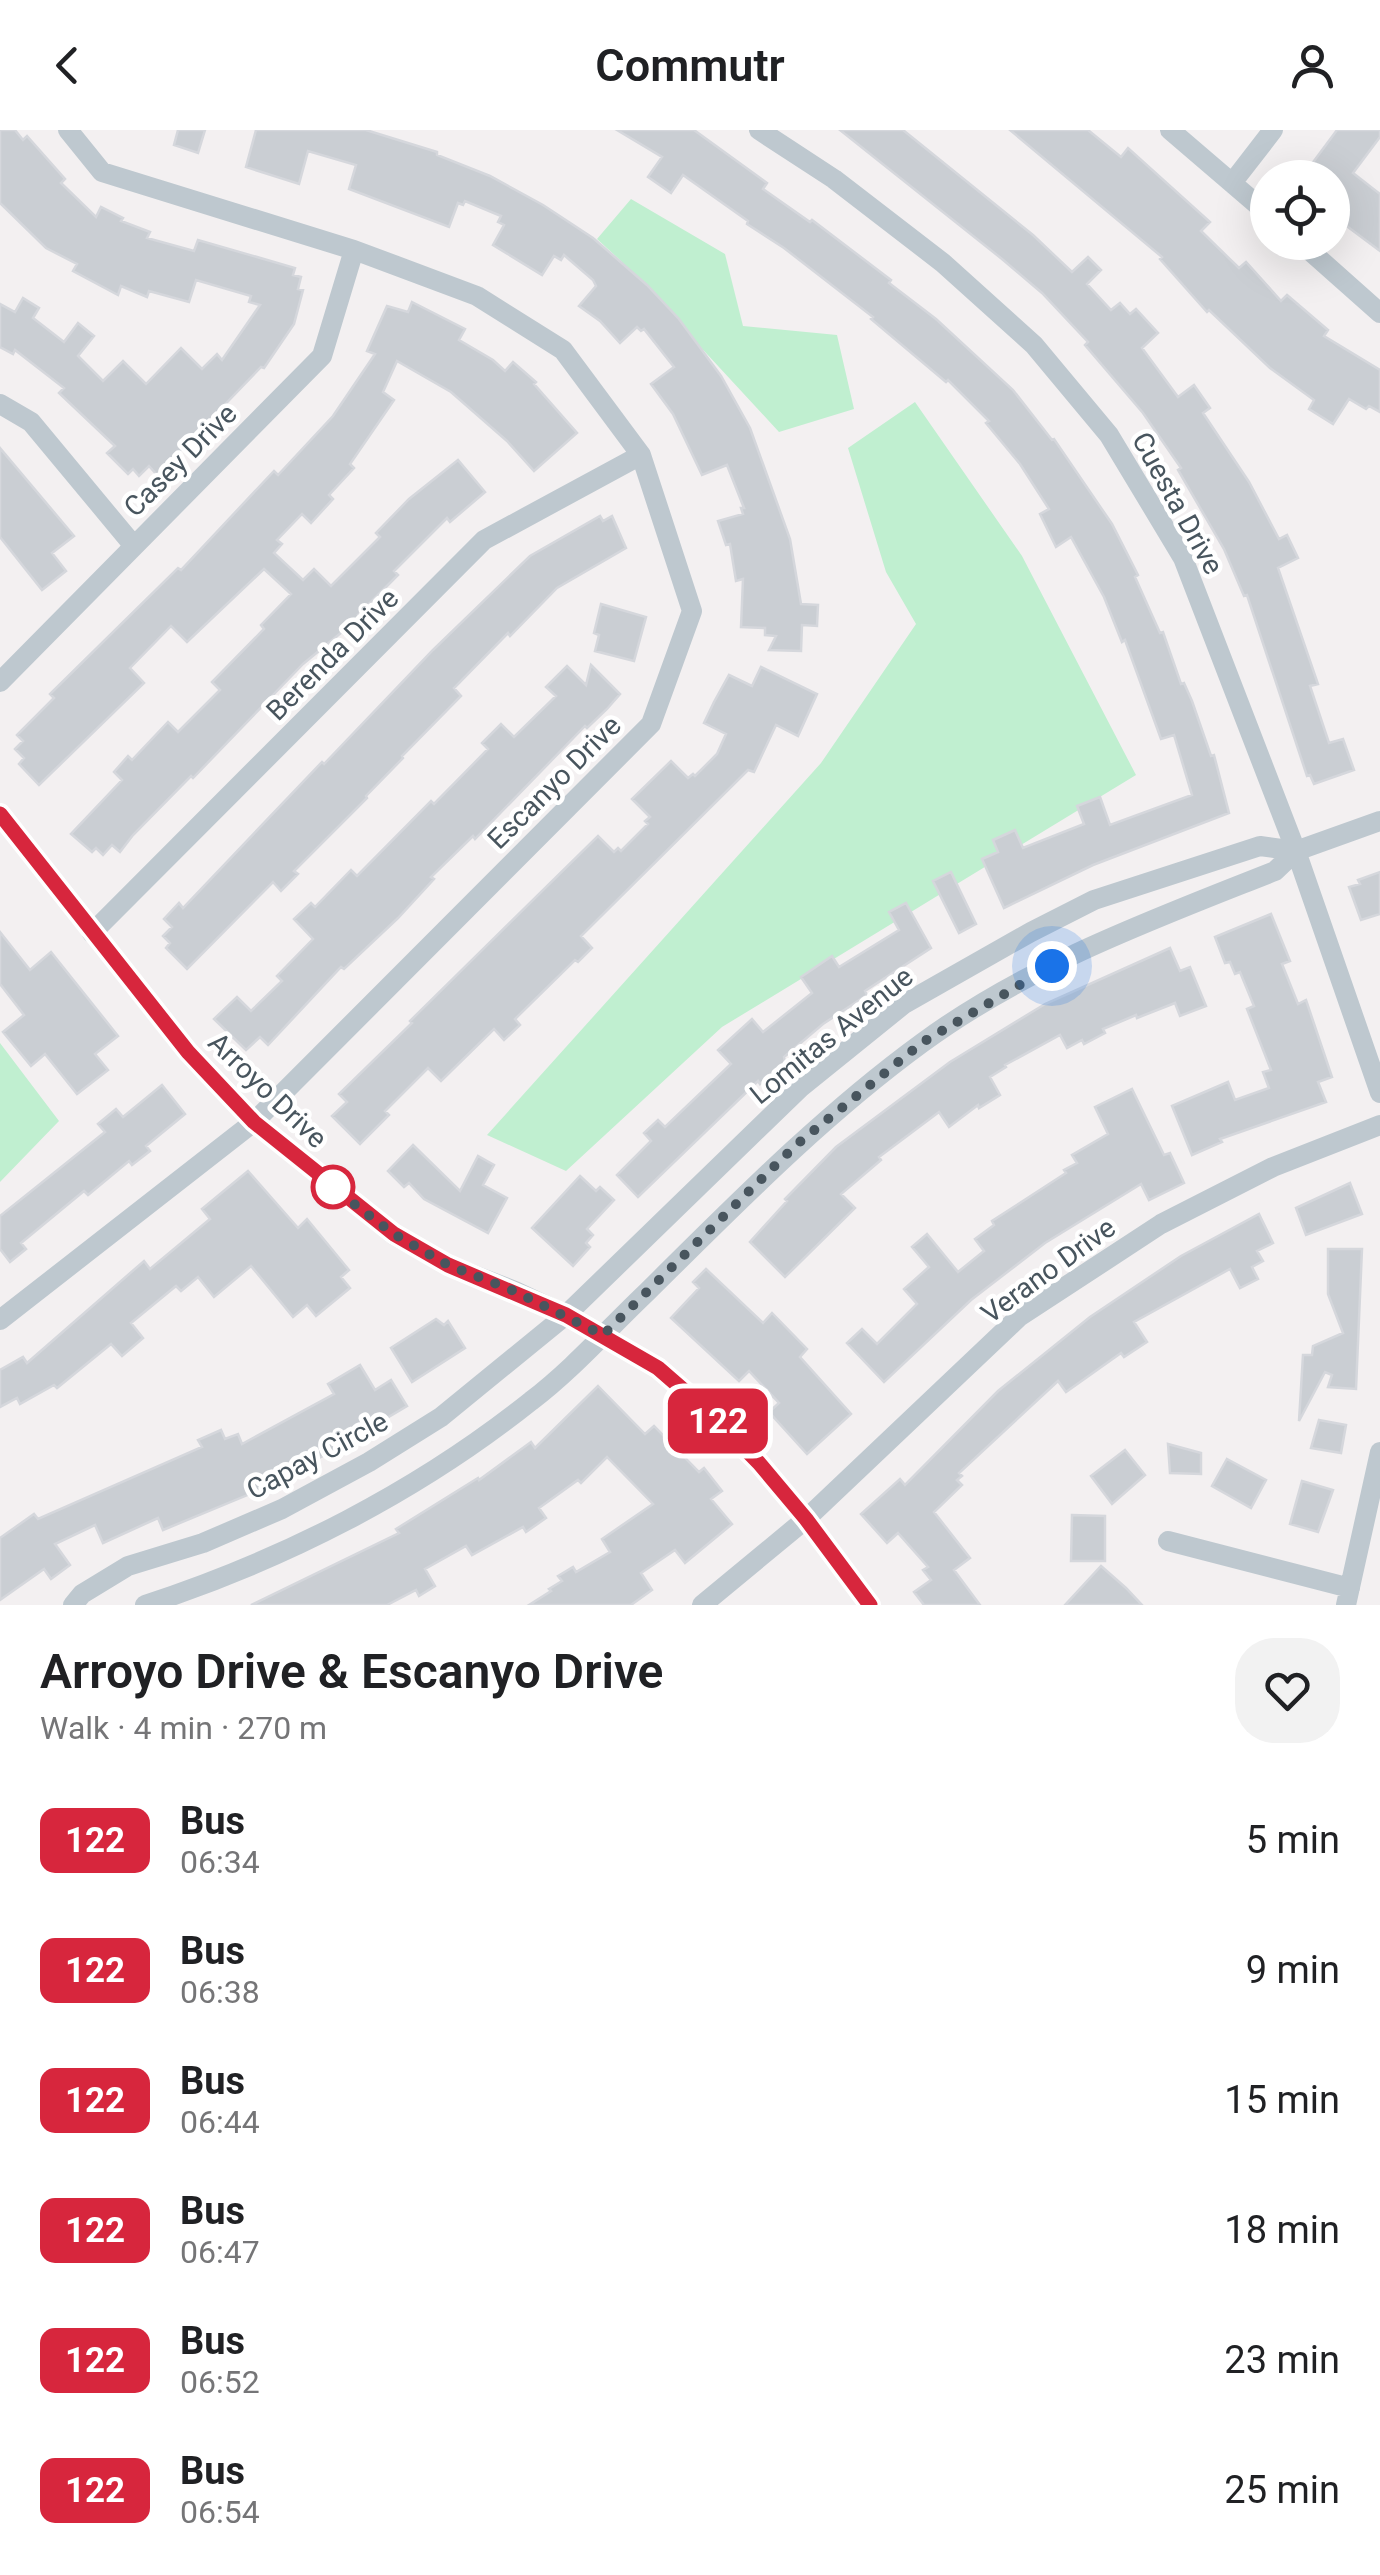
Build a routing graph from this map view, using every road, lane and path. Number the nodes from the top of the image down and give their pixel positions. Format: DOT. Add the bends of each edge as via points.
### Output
graph roads {
  1 [pos="68,130"];
  2 [pos="759,130"];
  3 [pos="1170,130"];
  4 [pos="1273,130"];
  5 [pos="1232,183"];
  6 [pos="1250,198"];
  7 [pos="354,250"];
  8 [pos="1320,260"];
  9 [pos="1380,313"];
  10 [pos="0,404"];
  11 [pos="641,454"];
  12 [pos="134,546"];
  13 [pos="0,682"];
  14 [pos="0,814"];
  15 [pos="1380,821"];
  16 [pos="1296,851"];
  17 [pos="92,933"];
  18 [pos="1380,1092"];
  19 [pos="254,1122"];
  20 [pos="1380,1125"];
  21 [pos="566,1315"];
  22 [pos="0,1320"];
  23 [pos="603,1335"];
  24 [pos="1380,1452"];
  25 [pos="806,1519"];
  26 [pos="1168,1541"];
  27 [pos="1348,1597"];
  28 [pos="73,1605"];
  29 [pos="145,1605"];
  30 [pos="702,1605"];
  31 [pos="870,1605"];
  1 -- 7 [label="street, Escanyo Drive" via="102,172"];
  2 -- 16 [label="street, Cuesta Drive" via="943,263 1034,345 1109,436 1183,558"];
  3 -- 5 [label="street"];
  4 -- 5 [label="street"];
  5 -- 6 [label="street"];
  7 -- 11 [label="street, Escanyo Drive" via="476,296 563,350"];
  7 -- 12 [label="street, Casey Drive" via="322,356"];
  8 -- 9 [label="street"];
  10 -- 12 [label="street" via="31,422"];
  11 -- 17 [label="street, Berenda Drive" via="484,540"];
  11 -- 19 [label="street, Escanyo Drive" via="692,612 651,724"];
  12 -- 13 [label="street, Casey Drive"];
  14 -- 17 [label="street, Arroyo Drive"];
  15 -- 16 [label="street, Lomitas Avenue"];
  16 -- 18 [label="street, Cuesta Drive"];
  16 -- 21 [label="street, Lomitas Avenue" via="1260,846 1094,900 904,1004 800,1088"];
  16 -- 23 [label="street, Lomitas Avenue" via="1275,871 1052,966 923,1042 796,1145"];
  17 -- 19 [label="street, Arroyo Drive"];
  19 -- 21 [label="street, Arroyo Drive" via="394,1234 448,1265"];
  19 -- 22 [label="street, Escanyo Drive"];
  20 -- 25 [label="street, Verano Drive" via="1273,1167 1161,1224 1019,1317"];
  21 -- 23 [label="street, Arroyo Drive"];
  21 -- 28 [label="street, Capay Circle" via="441,1417 369,1462 282,1509 128,1566"];
  23 -- 25 [label="street, Arroyo Drive" via="658,1368 712,1415"];
  23 -- 29 [label="street" via="532,1401 383,1500 282,1553"];
  24 -- 27 [label="street"];
  25 -- 30 [label="street, Verano Drive"];
  25 -- 31 [label="street, Arroyo Drive"];
  26 -- 27 [label="street"];
}
